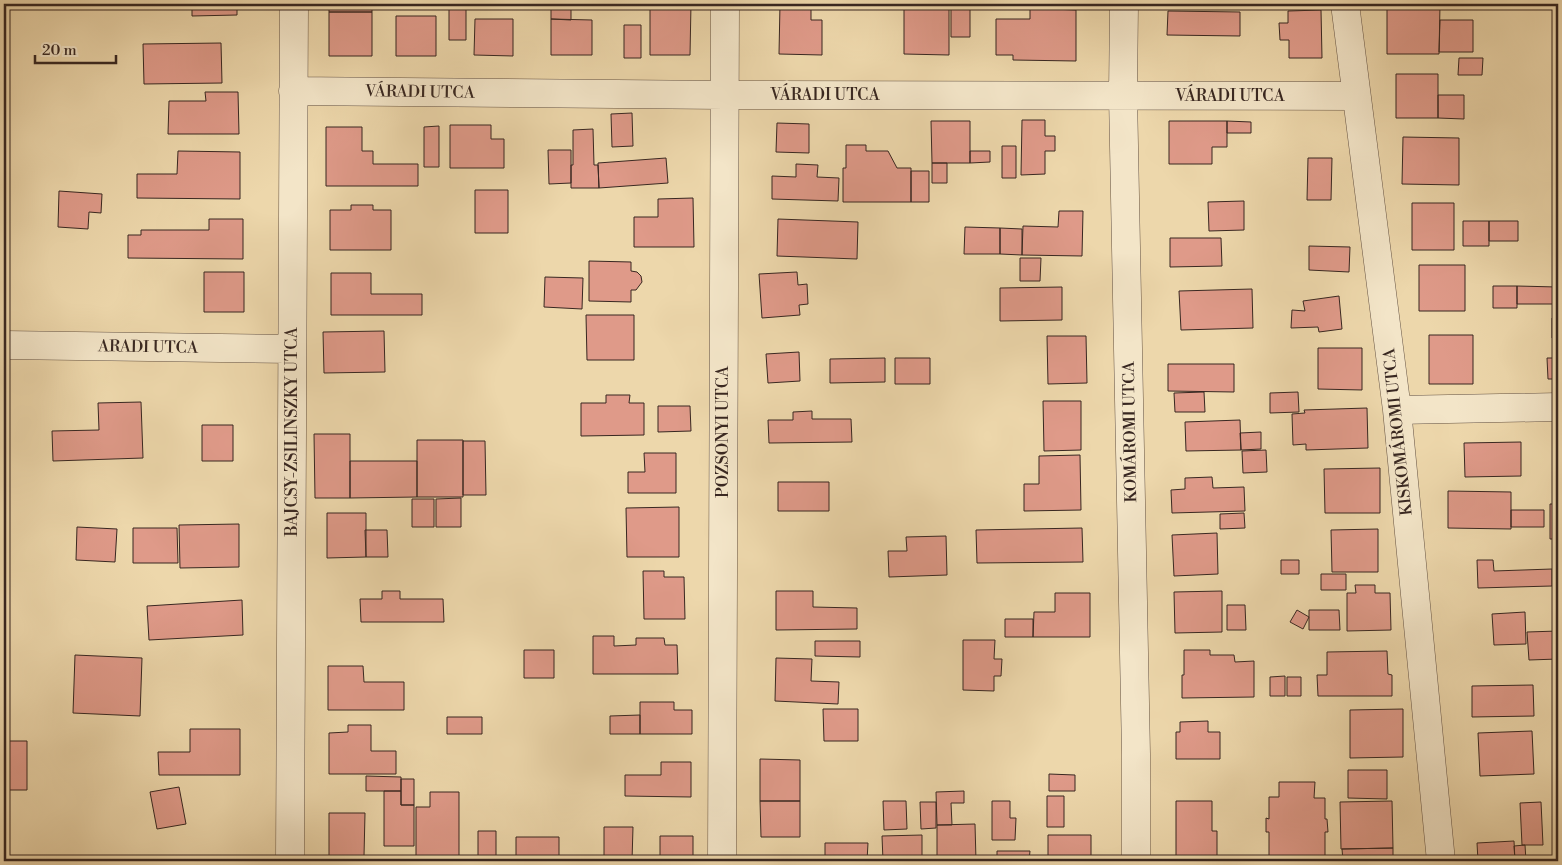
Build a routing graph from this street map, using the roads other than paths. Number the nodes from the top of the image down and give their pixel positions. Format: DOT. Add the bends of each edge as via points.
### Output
graph roads {
  1 [pos="294,4"];
  2 [pos="725,4"];
  3 [pos="1124,4"];
  4 [pos="1345,4"];
  5 [pos="293,91"];
  6 [pos="1123,95"];
  7 [pos="724,96"];
  8 [pos="1356,96"];
  9 [pos="4,345"];
  10 [pos="292,349"];
  11 [pos="1558,407"];
  12 [pos="1397,410"];
  13 [pos="290,861"];
  14 [pos="722,861"];
  15 [pos="1136,861"];
  16 [pos="1441,861"];
  1 -- 5 [label="street, BAJCSY-ZSILINSZKY UTCA"];
  2 -- 7 [label="street, POZSONYI UTCA"];
  3 -- 6 [label="street, KOMÁROMI UTCA"];
  4 -- 8 [label="street, KISKOMÁROMI UTCA"];
  5 -- 7 [label="street, VÁRADI UTCA"];
  5 -- 10 [label="street, BAJCSY-ZSILINSZKY UTCA"];
  6 -- 7 [label="street, VÁRADI UTCA"];
  6 -- 8 [label="street, VÁRADI UTCA"];
  6 -- 15 [label="street, KOMÁROMI UTCA"];
  7 -- 14 [label="street, POZSONYI UTCA"];
  8 -- 12 [label="street, KISKOMÁROMI UTCA"];
  9 -- 10 [label="street, ARADI UTCA"];
  10 -- 13 [label="street, BAJCSY-ZSILINSZKY UTCA"];
  11 -- 12 [label="street"];
  12 -- 16 [label="street, KISKOMÁROMI UTCA"];
}
